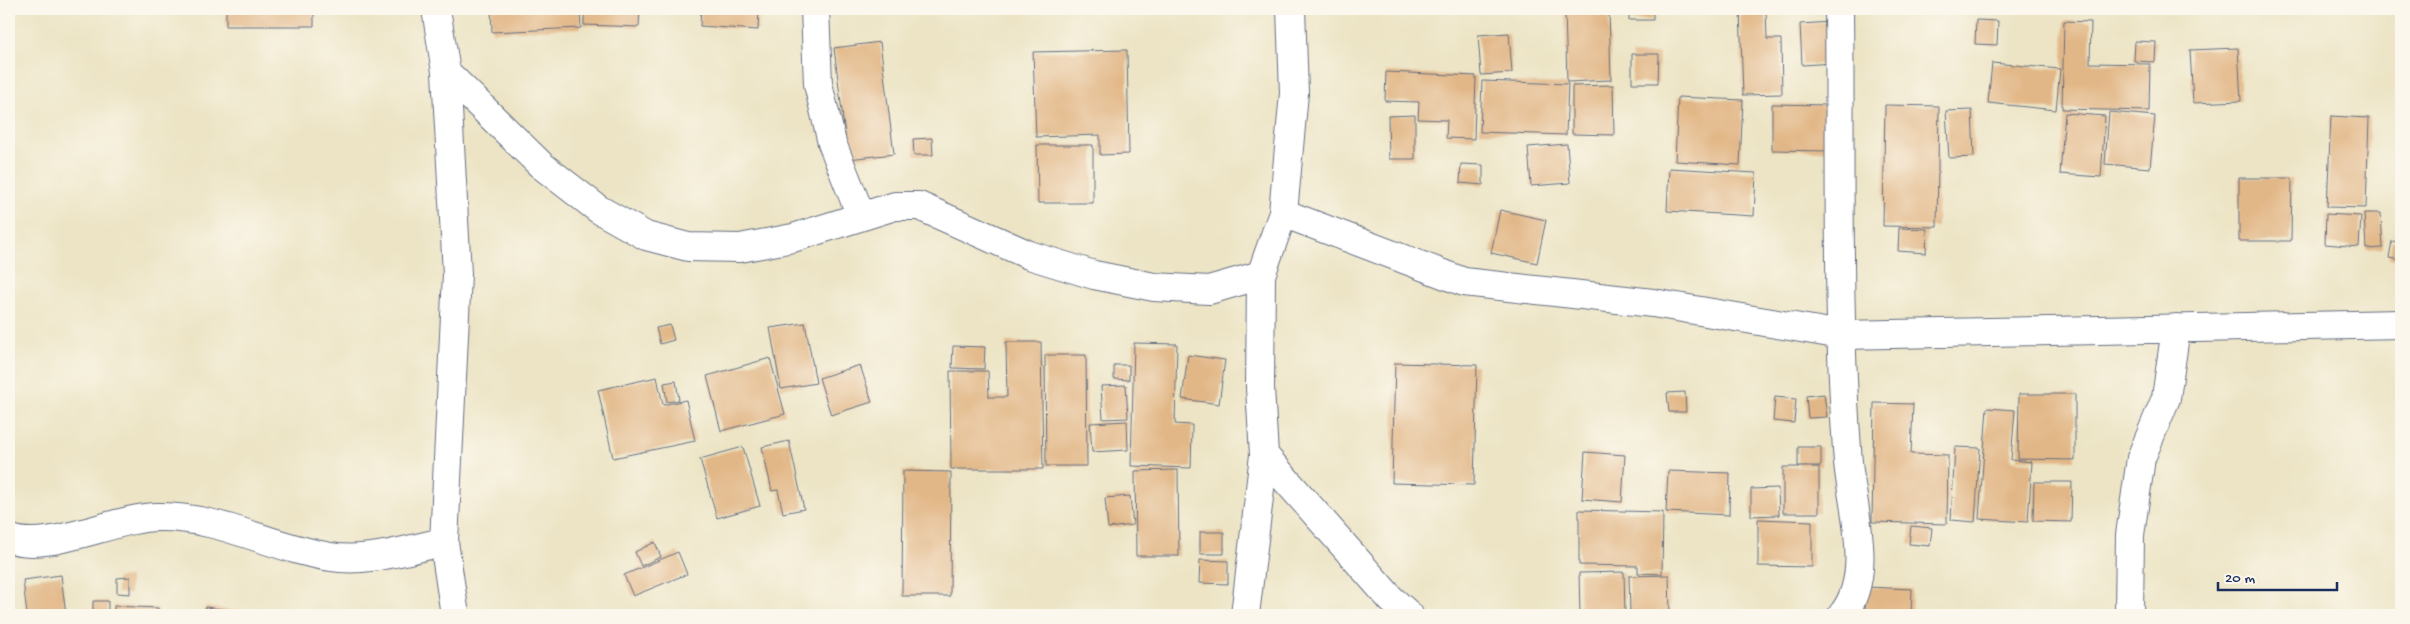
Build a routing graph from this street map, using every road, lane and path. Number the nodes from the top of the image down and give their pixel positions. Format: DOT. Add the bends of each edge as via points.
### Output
graph roads {
  1 [pos="436,9"];
  2 [pos="815,9"];
  3 [pos="1291,9"];
  4 [pos="1839,9"];
  5 [pos="446,72"];
  6 [pos="1284,213"];
  7 [pos="861,216"];
  8 [pos="1260,275"];
  9 [pos="2401,324"];
  10 [pos="2176,328"];
  11 [pos="1842,335"];
  12 [pos="1264,455"];
  13 [pos="9,538"];
  14 [pos="444,542"];
  15 [pos="455,615"];
  16 [pos="1245,615"];
  17 [pos="1409,615"];
  18 [pos="1842,615"];
  19 [pos="2129,615"];
  1 -- 5 [label="street"];
  2 -- 7 [label="street" via="818,84 832,143"];
  3 -- 6 [label="street" via="1294,93"];
  4 -- 11 [label="street"];
  5 -- 7 [label="street" via="541,165 598,209 646,236 688,247 740,248 794,238"];
  5 -- 14 [label="street" via="457,274"];
  6 -- 8 [label="street"];
  6 -- 11 [label="street" via="1464,282 1653,303"];
  7 -- 8 [label="street" via="895,206 919,206 1029,255 1094,275 1154,287 1209,290"];
  8 -- 12 [label="street" via="1260,388"];
  9 -- 10 [label="street"];
  10 -- 11 [label="street"];
  10 -- 19 [label="street" via="2166,398 2142,458 2130,535"];
  11 -- 18 [label="street" via="1848,463 1860,562 1852,604"];
  12 -- 16 [label="street"];
  12 -- 17 [label="street" via="1391,599"];
  13 -- 14 [label="street" via="39,542 156,516 235,529 288,548 333,557 372,557"];
  14 -- 15 [label="street"];
}
